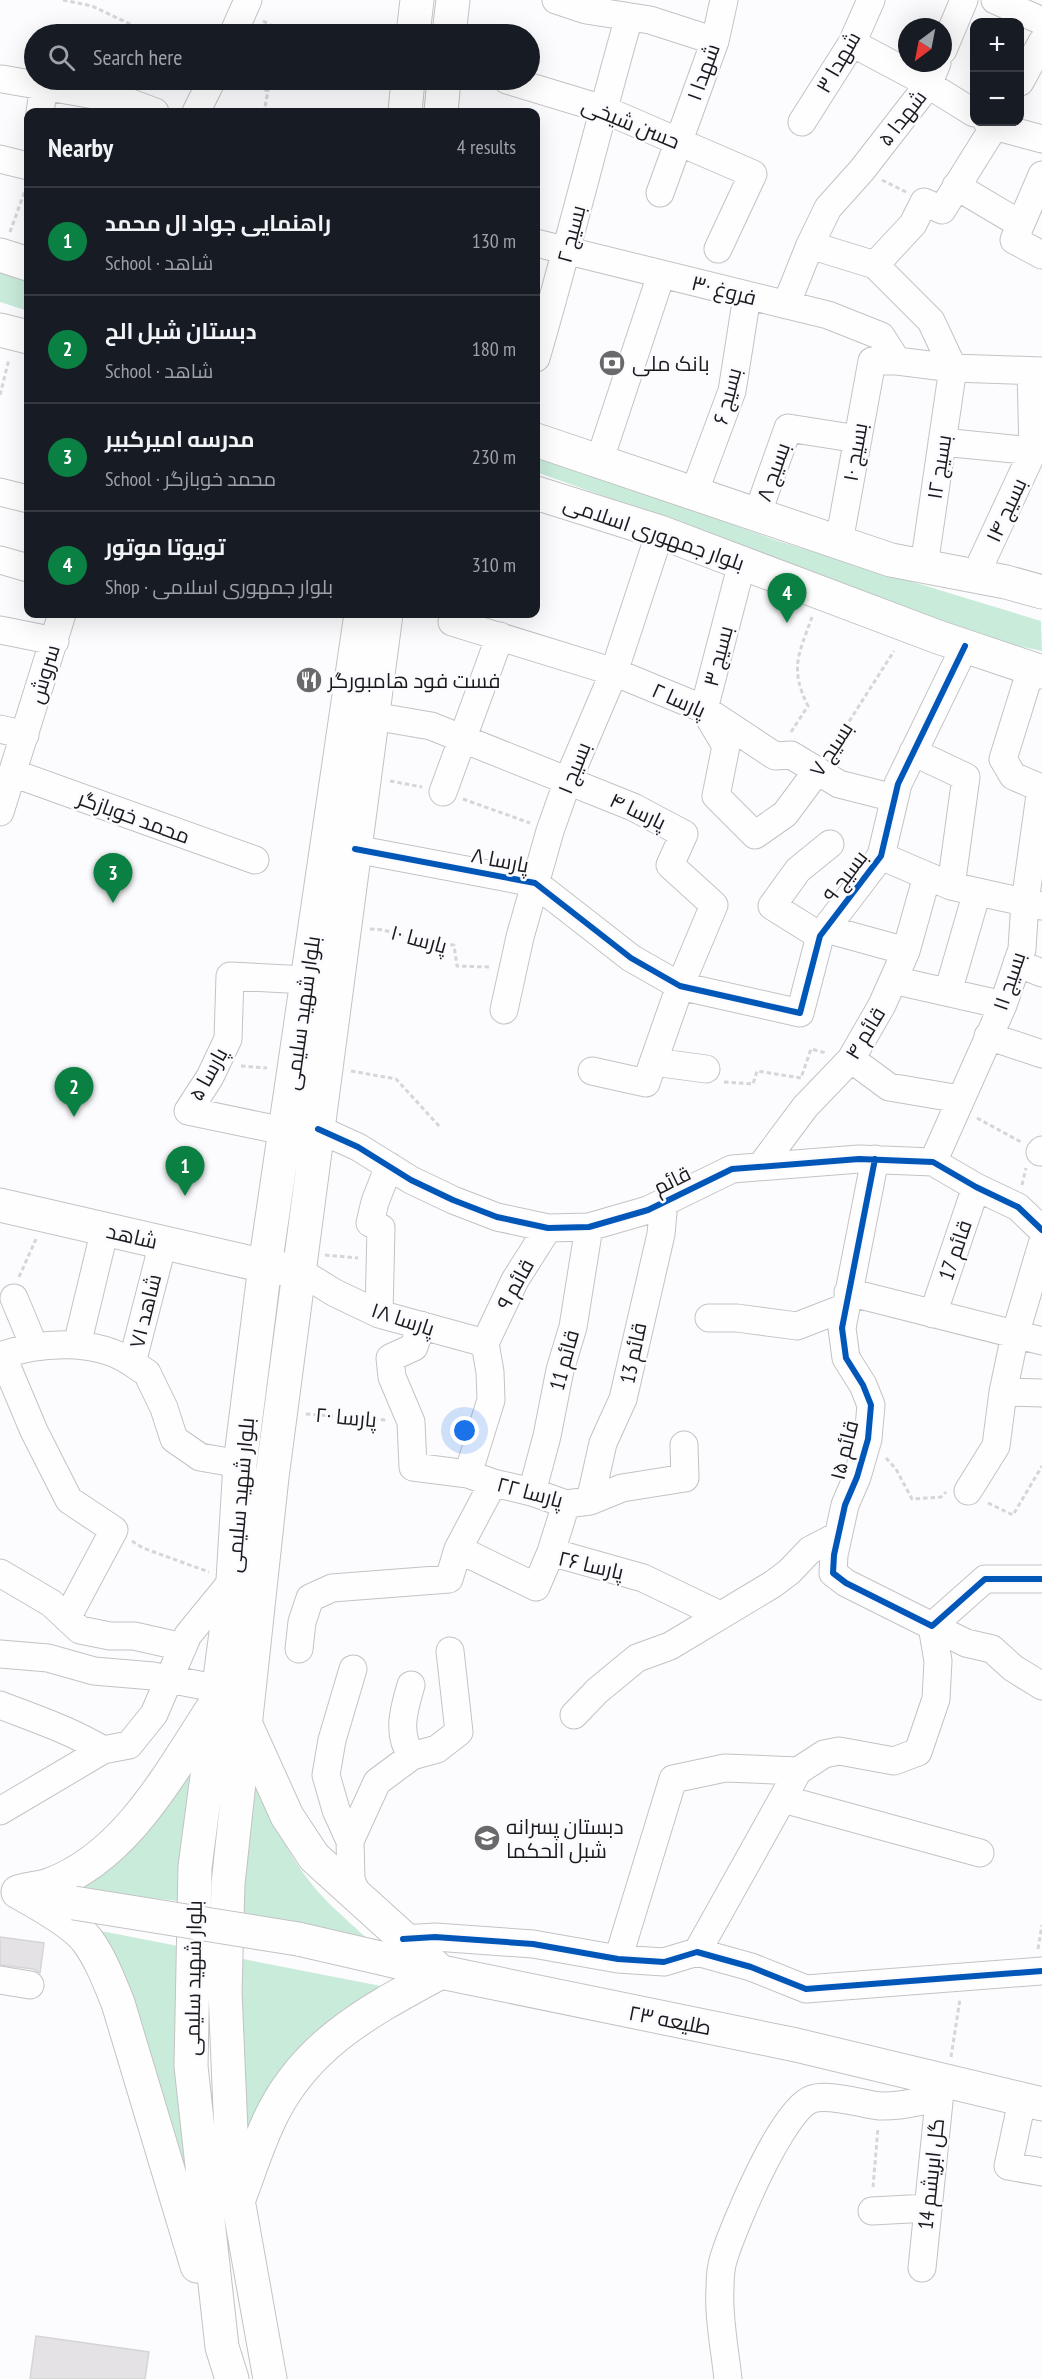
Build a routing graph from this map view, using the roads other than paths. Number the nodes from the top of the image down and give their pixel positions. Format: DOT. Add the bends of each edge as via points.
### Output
graph roads {
  1 [pos="417,0"];
  2 [pos="453,0"];
  3 [pos="556,0"];
  4 [pos="724,0"];
  5 [pos="871,0"];
  6 [pos="964,0"];
  7 [pos="995,0"];
  8 [pos="629,17"];
  9 [pos="1042,21"];
  10 [pos="414,24"];
  11 [pos="450,24"];
  12 [pos="952,29"];
  13 [pos="715,41"];
  14 [pos="1042,42"];
  15 [pos="852,43"];
  16 [pos="933,74"];
  17 [pos="1024,74"];
  18 [pos="2,80"];
  19 [pos="24,83"];
  20 [pos="43,90"];
  21 [pos="70,90"];
  22 [pos="207,90"];
  23 [pos="407,90"];
  24 [pos="443,90"];
  25 [pos="540,90"];
  26 [pos="970,106"];
  27 [pos="41,108"];
  28 [pos="144,108"];
  29 [pos="198,108"];
  30 [pos="405,108"];
  31 [pos="441,108"];
  32 [pos="603,109"];
  33 [pos="802,122"];
  34 [pos="986,126"];
  35 [pos="1003,126"];
  36 [pos="1042,139"];
  37 [pos="678,142"];
  38 [pos="0,159"];
  39 [pos="24,165"];
  40 [pos="1042,175"];
  41 [pos="956,186"];
  42 [pos="660,193"];
  43 [pos="1020,224"];
  44 [pos="540,244"];
  45 [pos="810,245"];
  46 [pos="718,249"];
  47 [pos="567,253"];
  48 [pos="0,255"];
  49 [pos="1042,255"];
  50 [pos="24,263"];
  51 [pos="875,265"];
  52 [pos="661,275"];
  53 [pos="747,296"];
  54 [pos="786,306"];
  55 [pos="540,344"];
  56 [pos="885,361"];
  57 [pos="953,368"];
  58 [pos="1036,371"];
  59 [pos="1036,438"];
  60 [pos="858,439"];
  61 [pos="540,441"];
  62 [pos="942,442"];
  63 [pos="599,462"];
  64 [pos="0,492"];
  65 [pos="694,493"];
  66 [pos="540,494"];
  67 [pos="24,498"];
  68 [pos="758,515"];
  69 [pos="660,532"];
  70 [pos="839,542"];
  71 [pos="0,560"];
  72 [pos="742,563"];
  73 [pos="924,566"];
  74 [pos="24,567"];
  75 [pos="990,579"];
  76 [pos="1042,592"];
  77 [pos="1042,600"];
  78 [pos="61,618"];
  79 [pos="360,618"];
  80 [pos="385,618"];
  81 [pos="452,622"];
  82 [pos="0,630"];
  83 [pos="500,636"];
  84 [pos="55,641"];
  85 [pos="965,646"];
  86 [pos="1036,670"];
  87 [pos="614,672"];
  88 [pos="704,709"];
  89 [pos="373,716"];
  90 [pos="13,732"];
  91 [pos="462,739"];
  92 [pos="913,752"];
  93 [pos="817,771"];
  94 [pos="12,773"];
  95 [pos="568,780"];
  96 [pos="1041,788"];
  97 [pos="443,792"];
  98 [pos="894,798"];
  99 [pos="0,812"];
  100 [pos="755,835"];
  101 [pos="830,844"];
  102 [pos="355,849"];
  103 [pos="881,856"];
  104 [pos="255,860"];
  105 [pos="536,883"];
  106 [pos="951,885"];
  107 [pos="1033,904"];
  108 [pos="823,933"];
  109 [pos="906,951"];
  110 [pos="1030,968"];
  111 [pos="306,980"];
  112 [pos="893,980"];
  113 [pos="680,986"];
  114 [pos="948,992"];
  115 [pos="1003,1005"];
  116 [pos="504,1010"];
  117 [pos="988,1036"];
  118 [pos="1042,1054"];
  119 [pos="851,1059"];
  120 [pos="654,1062"];
  121 [pos="706,1069"];
  122 [pos="592,1071"];
  123 [pos="958,1103"];
  124 [pos="318,1129"];
  125 [pos="284,1131"];
  126 [pos="875,1160"];
  127 [pos="933,1162"];
  128 [pos="389,1166"];
  129 [pos="761,1166"];
  130 [pos="976,1187"];
  131 [pos="664,1202"];
  132 [pos="0,1205"];
  133 [pos="1030,1212"];
  134 [pos="589,1227"];
  135 [pos="548,1228"];
  136 [pos="105,1229"];
  137 [pos="1042,1230"];
  138 [pos="163,1243"];
  139 [pos="1042,1244"];
  140 [pos="300,1262"];
  141 [pos="265,1266"];
  142 [pos="15,1298"];
  143 [pos="847,1300"];
  144 [pos="379,1314"];
  145 [pos="933,1314"];
  146 [pos="709,1318"];
  147 [pos="421,1325"];
  148 [pos="1015,1335"];
  149 [pos="1042,1341"];
  150 [pos="484,1343"];
  151 [pos="77,1345"];
  152 [pos="34,1346"];
  153 [pos="1,1355"];
  154 [pos="132,1362"];
  155 [pos="1003,1392"];
  156 [pos="1042,1393"];
  157 [pos="684,1444"];
  158 [pos="240,1464"];
  159 [pos="468,1474"];
  160 [pos="493,1483"];
  161 [pos="532,1491"];
  162 [pos="968,1491"];
  163 [pos="578,1503"];
  164 [pos="837,1536"];
  165 [pos="458,1549"];
  166 [pos="551,1552"];
  167 [pos="0,1573"];
  168 [pos="1042,1579"];
  169 [pos="233,1580"];
  170 [pos="720,1615"];
  171 [pos="67,1618"];
  172 [pos="932,1626"];
  173 [pos="183,1647"];
  174 [pos="299,1649"];
  175 [pos="450,1651"];
  176 [pos="0,1654"];
  177 [pos="353,1669"];
  178 [pos="168,1680"];
  179 [pos="411,1685"];
  180 [pos="1042,1686"];
  181 [pos="218,1696"];
  182 [pos="0,1705"];
  183 [pos="574,1715"];
  184 [pos="245,1723"];
  185 [pos="103,1750"];
  186 [pos="412,1756"];
  187 [pos="798,1772"];
  188 [pos="783,1799"];
  189 [pos="0,1811"];
  190 [pos="350,1841"];
  191 [pos="980,1853"];
  192 [pos="9,1891"];
  193 [pos="359,1900"];
  194 [pos="404,1939"];
  195 [pos="698,1952"];
  196 [pos="618,1959"];
  197 [pos="1042,1971"];
  198 [pos="441,1972"];
  199 [pos="0,1980"];
  200 [pos="30,1985"];
  201 [pos="940,2089"];
  202 [pos="1032,2102"];
  203 [pos="1042,2172"];
  204 [pos="238,2200"];
  205 [pos="928,2208"];
  206 [pos="872,2211"];
  207 [pos="922,2268"];
  208 [pos="222,2347"];
  209 [pos="232,2379"];
  210 [pos="270,2379"];
  211 [pos="728,2379"];
  1 -- 10 [label="main road"];
  2 -- 11 [label="main road"];
  3 -- 8 [label="street"];
  4 -- 13 [label="street, شهدا ۱"];
  5 -- 15 [label="street, شهدا ۳"];
  6 -- 12 [label="street"];
  7 -- 9 [label="street"];
  8 -- 13 [label="street"];
  8 -- 32 [label="street, بسیج ۲"];
  13 -- 37 [label="street, شهدا ۱"];
  14 -- 17 [label="street"];
  15 -- 16 [label="street"];
  15 -- 33 [label="street, شهدا ۳"];
  16 -- 26 [label="street"];
  16 -- 45 [label="street, شهدا ۵" via="862,170 828,208"];
  18 -- 19 [label="street"];
  20 -- 27 [label="street"];
  21 -- 28 [label="street"];
  22 -- 29 [label="street"];
  23 -- 30 [label="main road"];
  24 -- 31 [label="main road"];
  25 -- 32 [label="street, حسن شیخی"];
  32 -- 37 [label="street, حسن شیخی"];
  32 -- 47 [label="street, بسیج ۲"];
  34 -- 41 [label="street"];
  35 -- 36 [label="street"];
  37 -- 42 [label="street, شهدا ۱"];
  37 -- 46 [label="street, حسن شیخی" via="753,174"];
  38 -- 39 [label="street"];
  40 -- 43 [label="street"];
  41 -- 43 [label="street"];
  41 -- 51 [label="street" via="942,210 924,202 913,224"];
  43 -- 49 [label="street" via="1014,240"];
  44 -- 47 [label="street, فروغ ۳۰"];
  45 -- 51 [label="street"];
  45 -- 54 [label="street, شهدا ۵"];
  47 -- 52 [label="street, فروغ ۳۰"];
  47 -- 55 [label="street, بسیج ۲"];
  48 -- 50 [label="main road"];
  51 -- 57 [label="street" via="931,321"];
  52 -- 53 [label="street, فروغ ۳۰"];
  52 -- 63 [label="street"];
  53 -- 54 [label="street, فروغ ۳۰"];
  53 -- 65 [label="street, بسیج ۶" via="732,391"];
  54 -- 56 [label="street, فروغ ۳۰" via="828,315 881,336"];
  56 -- 57 [label="street"];
  56 -- 60 [label="street, بسیج ۱۰"];
  57 -- 58 [label="street"];
  57 -- 62 [label="street, بسیج ۱۲"];
  58 -- 59 [label="street, بسیج ۱۴"];
  59 -- 62 [label="street"];
  59 -- 75 [label="street, بسیج ۱۴"];
  60 -- 68 [label="street, بسیج ۸" via="788,428"];
  60 -- 70 [label="street, بسیج ۱۰"];
  61 -- 63 [label="main road"];
  62 -- 73 [label="street, بسیج ۱۲"];
  63 -- 65 [label="main road"];
  64 -- 67 [label="street"];
  65 -- 68 [label="main road"];
  66 -- 69 [label="main road, بلوار جمهوری اسلامی"];
  68 -- 70 [label="main road"];
  69 -- 72 [label="main road, بلوار جمهوری اسلامی"];
  69 -- 87 [label="street, بسیج ۱"];
  70 -- 73 [label="main road" via="891,560"];
  71 -- 74 [label="street"];
  72 -- 85 [label="main road, بلوار جمهوری اسلامی"];
  72 -- 88 [label="street, بسیج ۳"];
  73 -- 75 [label="main road"];
  75 -- 76 [label="main road"];
  75 -- 77 [label="main road"];
  78 -- 84 [label="street, سروش"];
  79 -- 111 [label="main road, بلوار شهید سلیمی"];
  80 -- 89 [label="main road, بلوار شهید سلیمی"];
  81 -- 83 [label="street, پارسا ۲"];
  82 -- 84 [label="street"];
  83 -- 87 [label="street, پارسا ۲"];
  83 -- 91 [label="street"];
  84 -- 90 [label="street, سروش"];
  85 -- 86 [label="main road, بلوار جمهوری اسلامی"];
  85 -- 92 [label="street, بسیج ۹"];
  86 -- 96 [label="street, بسیج ۱۱" via="1003,759 1013,776"];
  87 -- 88 [label="street, پارسا ۲"];
  87 -- 95 [label="street, بسیج ۱"];
  88 -- 93 [label="street, پارسا ۲" via="775,756 791,755"];
  88 -- 100 [label="street, بسیج ۳" via="726,746 716,796"];
  89 -- 91 [label="street, پارسا ۴" via="431,726"];
  89 -- 102 [label="main road, بلوار شهید سلیمی"];
  90 -- 94 [label="street, سروش"];
  91 -- 95 [label="street, پارسا ۴"];
  91 -- 97 [label="street"];
  92 -- 98 [label="street, بسیج ۹"];
  92 -- 106 [label="street" via="966,777"];
  93 -- 98 [label="street, پارسا ۲" via="839,784"];
  93 -- 100 [label="street, بسیج ۷" via="785,814"];
  94 -- 99 [label="street, سروش"];
  94 -- 104 [label="street, محمد خوبازگر"];
  95 -- 105 [label="street, بسیج ۱"];
  95 -- 113 [label="street, پارسا ۴" via="684,834 670,866 714,905"];
  96 -- 107 [label="street, بسیج ۱۱"];
  98 -- 103 [label="street, بسیج ۹"];
  101 -- 108 [label="street" via="798,870 772,906"];
  102 -- 105 [label="street, پارسا ۸"];
  102 -- 124 [label="main road, بلوار شهید سلیمی"];
  103 -- 106 [label="street"];
  103 -- 108 [label="street, بسیج ۹"];
  105 -- 113 [label="street, پارسا ۸" via="631,958"];
  105 -- 116 [label="street, بسیج ۱"];
  106 -- 107 [label="street"];
  106 -- 109 [label="street, قائم ۴"];
  106 -- 114 [label="street"];
  107 -- 110 [label="street, بسیج ۱۱" via="1022,949"];
  108 -- 109 [label="street"];
  108 -- 113 [label="street, بسیج ۹" via="800,1013"];
  109 -- 112 [label="street, قائم ۴"];
  110 -- 115 [label="street, بسیج ۱۱"];
  111 -- 125 [label="main road, بلوار شهید سلیمی"];
  111 -- 125 [label="street, پارسا ۵" via="230,976 228,1038 188,1111"];
  112 -- 114 [label="street"];
  112 -- 119 [label="street, قائم ۴"];
  113 -- 120 [label="street, پارسا ۴"];
  114 -- 115 [label="street"];
  115 -- 117 [label="street, بسیج ۱۱"];
  117 -- 118 [label="street"];
  117 -- 123 [label="street, بسیج ۱۱"];
  119 -- 123 [label="street" via="889,1087"];
  119 -- 129 [label="street, قائم ۴" via="806,1107"];
  120 -- 121 [label="street"];
  120 -- 122 [label="street, پارسا ۴" via="646,1083"];
  123 -- 127 [label="street, بسیج ۱۱"];
  124 -- 128 [label="street, قائم"];
  124 -- 140 [label="main road, بلوار شهید سلیمی"];
  125 -- 141 [label="main road, بلوار شهید سلیمی"];
  126 -- 127 [label="street, قائم"];
  126 -- 129 [label="street, قائم"];
  126 -- 143 [label="street, قائم ۱۵"];
  127 -- 130 [label="street, قائم"];
  128 -- 135 [label="street, قائم" via="411,1180 496,1217"];
  128 -- 144 [label="street" via="370,1223 381,1228"];
  129 -- 131 [label="street, قائم" via="732,1169"];
  130 -- 133 [label="street, قائم"];
  130 -- 145 [label="street, قائم 17"];
  131 -- 134 [label="street, قائم"];
  131 -- 163 [label="street, قائم 13" via="661,1234 623,1399"];
  132 -- 136 [label="main road, شاهد"];
  133 -- 137 [label="street, قائم"];
  134 -- 135 [label="street, قائم"];
  134 -- 161 [label="street, قائم 11" via="573,1326"];
  135 -- 150 [label="street, قائم ۹" via="515,1280"];
  136 -- 138 [label="main road, شاهد"];
  136 -- 151 [label="street"];
  138 -- 141 [label="main road, شاهد"];
  138 -- 154 [label="street, شاهد ۷۱"];
  139 -- 148 [label="street"];
  140 -- 141 [label="main road, شاهد"];
  140 -- 144 [label="street, پارسا ۱۸" via="335,1293"];
  140 -- 184 [label="main road, بلوار شهید سلیمی"];
  141 -- 158 [label="main road, بلوار شهید سلیمی"];
  142 -- 152 [label="street"];
  143 -- 145 [label="street"];
  143 -- 146 [label="street" via="797,1326"];
  143 -- 164 [label="street, قائم ۱۵" via="842,1328 846,1358 871,1405 868,1439"];
  144 -- 147 [label="street, پارسا ۱۸"];
  145 -- 148 [label="street"];
  147 -- 150 [label="street, پارسا ۱۸"];
  147 -- 159 [label="street, پارسا ۲۲" via="414,1347 390,1358 392,1377 411,1422 413,1467"];
  148 -- 149 [label="street"];
  148 -- 155 [label="street"];
  150 -- 159 [label="street" via="491,1400"];
  151 -- 152 [label="street"];
  151 -- 154 [label="street" via="121,1355"];
  152 -- 153 [label="street"];
  153 -- 171 [label="street" via="69,1500 114,1530"];
  154 -- 158 [label="street, شاهد ۷۱" via="147,1373 174,1439 200,1456"];
  155 -- 156 [label="street"];
  155 -- 162 [label="street" via="996,1446"];
  157 -- 163 [label="street, پارسا ۲۲" via="685,1478 622,1488"];
  158 -- 169 [label="main road, بلوار شهید سلیمی"];
  159 -- 160 [label="street, پارسا ۲۲"];
  160 -- 161 [label="street, پارسا ۲۲"];
  160 -- 165 [label="street"];
  161 -- 163 [label="street, پارسا ۲۲"];
  163 -- 166 [label="street, قائم 13"];
  164 -- 170 [label="street" via="810,1550 789,1572"];
  164 -- 172 [label="street, قائم ۱۵" via="833,1573"];
  165 -- 166 [label="street, پارسا ۲۶" via="536,1587"];
  165 -- 174 [label="street" via="449,1579 332,1588 310,1598"];
  166 -- 170 [label="street, پارسا ۲۶" via="643,1578"];
  167 -- 171 [label="street" via="51,1603"];
  168 -- 172 [label="street" via="985,1579"];
  169 -- 173 [label="street" via="188,1635"];
  169 -- 181 [label="main road, بلوار شهید سلیمی"];
  170 -- 183 [label="street" via="670,1646 637,1658"];
  171 -- 173 [label="street" via="80,1630"];
  172 -- 180 [label="street" via="992,1649"];
  172 -- 187 [label="street" via="938,1660 936,1699 918,1752 894,1761 839,1750 824,1754"];
  173 -- 178 [label="street"];
  175 -- 186 [label="street" via="459,1732 437,1749"];
  176 -- 178 [label="street" via="48,1658 94,1671"];
  177 -- 190 [label="street" via="326,1775"];
  178 -- 181 [label="street"];
  178 -- 185 [label="street" via="154,1714 129,1745"];
  179 -- 186 [label="street" via="402,1716 405,1747"];
  181 -- 192 [label="main road" via="153,1797 117,1840 84,1868 49,1885"];
  181 -- 208 [label="main road, بلوار شهید سلیمی" via="195,1867 191,2066"];
  182 -- 185 [label="street" via="84,1738"];
  184 -- 193 [label="main road" via="292,1824 314,1857"];
  184 -- 204 [label="main road, بلوار شهید سلیمی" via="228,1884 225,1991"];
  185 -- 189 [label="street"];
  186 -- 190 [label="street" via="377,1782"];
  187 -- 188 [label="street"];
  187 -- 196 [label="street" via="725,1768 673,1779"];
  188 -- 191 [label="street"];
  188 -- 195 [label="street"];
  190 -- 193 [label="street" via="351,1879"];
  192 -- 198 [label="main road, طلیعه ۲۳, bridge" via="298,1939"];
  192 -- 208 [label="main road" via="52,1912 86,1938 106,1973"];
  193 -- 194 [label="main road"];
  194 -- 196 [label="street" via="435,1937 533,1944"];
  194 -- 198 [label="main road"];
  195 -- 196 [label="street" via="664,1962"];
  195 -- 197 [label="street" via="806,1989"];
  198 -- 201 [label="main road, طلیعه ۲۳" via="796,2045"];
  198 -- 204 [label="main road" via="345,2027 305,2065 268,2122"];
  199 -- 200 [label="street"];
  201 -- 202 [label="main road, طلیعه ۲۳"];
  201 -- 205 [label="street, گل ابریشم 14"];
  201 -- 211 [label="street" via="902,2106 812,2099 789,2121 743,2205 723,2259 720,2290"];
  202 -- 203 [label="street" via="1008,2166"];
  204 -- 210 [label="main road, بلوار شهید سلیمی"];
  205 -- 206 [label="street"];
  205 -- 207 [label="street, گل ابریشم 14"];
  208 -- 209 [label="main road, بلوار شهید سلیمی"];
}
